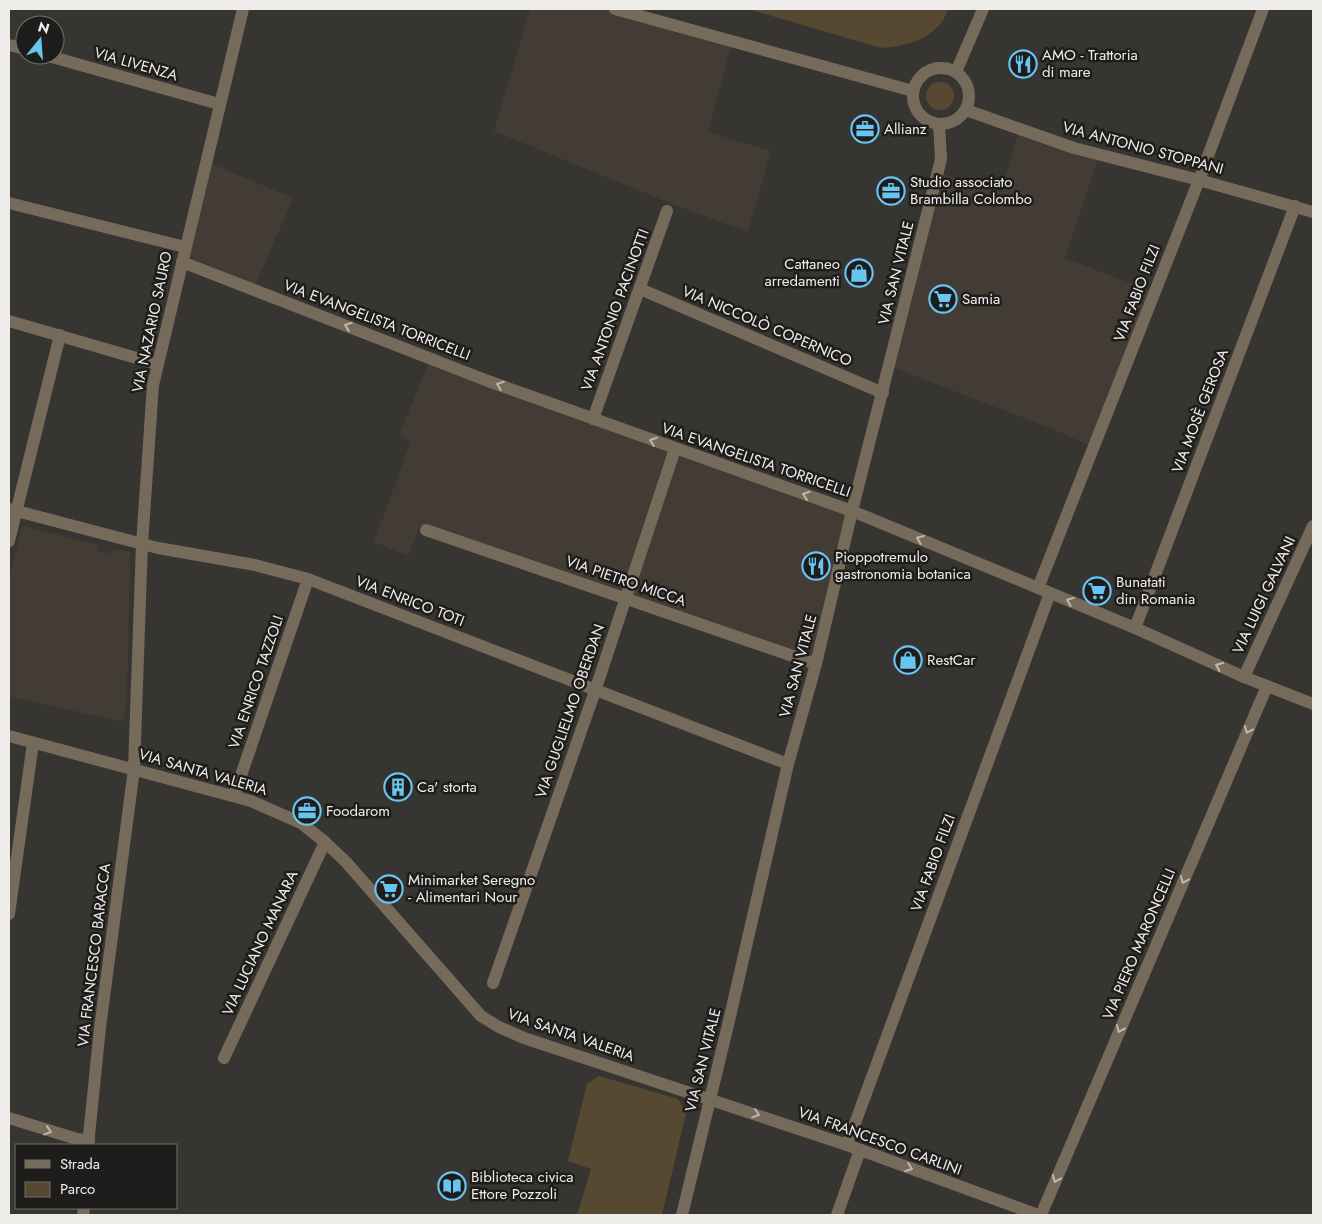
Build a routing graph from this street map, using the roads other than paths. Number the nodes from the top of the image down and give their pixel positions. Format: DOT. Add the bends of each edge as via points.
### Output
graph roads {
  1 [pos="243,9"];
  2 [pos="616,9"];
  3 [pos="983,9"];
  4 [pos="1263,9"];
  5 [pos="65,61"];
  6 [pos="956,72"];
  7 [pos="913,91"];
  8 [pos="219,104"];
  9 [pos="966,110"];
  10 [pos="940,124"];
  11 [pos="1199,180"];
  12 [pos="9,203"];
  13 [pos="1295,206"];
  14 [pos="667,211"];
  15 [pos="1313,212"];
  16 [pos="186,247"];
  17 [pos="182,262"];
  18 [pos="640,289"];
  19 [pos="9,321"];
  20 [pos="60,336"];
  21 [pos="157,364"];
  22 [pos="882,393"];
  23 [pos="593,419"];
  24 [pos="674,449"];
  25 [pos="12,510"];
  26 [pos="852,511"];
  27 [pos="1313,526"];
  28 [pos="426,530"];
  29 [pos="9,542"];
  30 [pos="142,544"];
  31 [pos="308,579"];
  32 [pos="1044,590"];
  33 [pos="626,598"];
  34 [pos="1135,628"];
  35 [pos="816,664"];
  36 [pos="1244,677"];
  37 [pos="1267,686"];
  38 [pos="595,691"];
  39 [pos="1313,704"];
  40 [pos="9,736"];
  41 [pos="33,743"];
  42 [pos="788,764"];
  43 [pos="134,769"];
  44 [pos="234,796"];
  45 [pos="325,842"];
  46 [pos="9,914"];
  47 [pos="493,983"];
  48 [pos="224,1058"];
  49 [pos="710,1099"];
  50 [pos="9,1118"];
  51 [pos="88,1143"];
  52 [pos="847,1145"];
  53 [pos="860,1150"];
  54 [pos="682,1215"];
  55 [pos="837,1215"];
  56 [pos="1040,1215"];
  1 -- 8 [label="street, VIA NAZARIO SAURO"];
  2 -- 7 [label="street"];
  3 -- 6 [label="street"];
  4 -- 11 [label="street, VIA FABIO FILZI"];
  5 -- 8 [label="street, VIA LIVENZA"];
  6 -- 7 [label="street" via="947,68 929,70 922,75"];
  6 -- 9 [label="street" via="970,90"];
  7 -- 10 [label="street" via="913,100 921,116"];
  8 -- 16 [label="street, VIA NAZARIO SAURO"];
  9 -- 10 [label="street" via="952,123"];
  9 -- 11 [label="street, VIA ANTONIO STOPPANI" via="1074,148"];
  10 -- 22 [label="street, VIA SAN VITALE" via="941,159"];
  11 -- 13 [label="street, VIA ANTONIO STOPPANI"];
  11 -- 32 [label="street, VIA FABIO FILZI"];
  12 -- 16 [label="street"];
  13 -- 15 [label="street, VIA ANTONIO STOPPANI"];
  13 -- 34 [label="street, VIA MOSÈ GEROSA"];
  14 -- 18 [label="street, VIA ANTONIO PACINOTTI"];
  16 -- 17 [label="street, VIA NAZARIO SAURO"];
  17 -- 21 [label="street, VIA NAZARIO SAURO"];
  23 -- 17 [label="street, VIA EVANGELISTA TORRICELLI, one-way"];
  18 -- 22 [label="street, VIA NICCOLÒ COPERNICO"];
  18 -- 23 [label="street, VIA ANTONIO PACINOTTI"];
  19 -- 20 [label="street"];
  20 -- 21 [label="street"];
  20 -- 25 [label="street"];
  21 -- 30 [label="street, VIA NAZARIO SAURO"];
  22 -- 26 [label="street, VIA SAN VITALE"];
  24 -- 23 [label="street, VIA EVANGELISTA TORRICELLI, one-way"];
  26 -- 24 [label="street, VIA EVANGELISTA TORRICELLI, one-way"];
  24 -- 33 [label="street, VIA GUGLIELMO OBERDAN"];
  25 -- 29 [label="street"];
  25 -- 30 [label="street, VIA ENRICO TOTI"];
  32 -- 26 [label="street, VIA EVANGELISTA TORRICELLI, one-way"];
  26 -- 35 [label="street, VIA SAN VITALE"];
  27 -- 36 [label="street, VIA LUIGI GALVANI"];
  28 -- 33 [label="street, VIA PIETRO MICCA"];
  30 -- 31 [label="street, VIA ENRICO TOTI" via="255,565"];
  30 -- 43 [label="street, VIA NAZARIO SAURO"];
  31 -- 38 [label="street, VIA ENRICO TOTI"];
  31 -- 44 [label="street, VIA ENRICO TAZZOLI"];
  34 -- 32 [label="street, VIA EVANGELISTA TORRICELLI, one-way"];
  32 -- 52 [label="street, VIA FABIO FILZI"];
  33 -- 35 [label="street, VIA PIETRO MICCA"];
  33 -- 38 [label="street, VIA GUGLIELMO OBERDAN"];
  36 -- 34 [label="street, VIA EVANGELISTA TORRICELLI, one-way"];
  35 -- 42 [label="street, VIA SAN VITALE"];
  36 -- 37 [label="street, VIA EVANGELISTA TORRICELLI"];
  37 -- 39 [label="street, VIA EVANGELISTA TORRICELLI"];
  37 -- 56 [label="street, VIA PIERO MARONCELLI, one-way"];
  38 -- 42 [label="street, VIA ENRICO TOTI"];
  38 -- 47 [label="street, VIA GUGLIELMO OBERDAN"];
  40 -- 41 [label="street, VIA SANTA VALERIA"];
  41 -- 43 [label="street, VIA SANTA VALERIA"];
  41 -- 46 [label="street"];
  42 -- 49 [label="street, VIA SAN VITALE"];
  43 -- 44 [label="street, VIA SANTA VALERIA"];
  43 -- 51 [label="street, VIA FRANCESCO BARACCA"];
  44 -- 45 [label="street, VIA SANTA VALERIA" via="302,823"];
  45 -- 48 [label="street, VIA LUCIANO MANARA"];
  45 -- 49 [label="street, VIA SANTA VALERIA" via="481,1016 524,1038"];
  49 -- 52 [label="street, VIA FRANCESCO CARLINI, one-way"];
  49 -- 54 [label="street, VIA SAN VITALE"];
  50 -- 51 [label="street, one-way"];
  52 -- 53 [label="street, VIA FRANCESCO CARLINI"];
  53 -- 55 [label="street"];
  53 -- 56 [label="street, VIA FRANCESCO CARLINI, one-way"];
}
